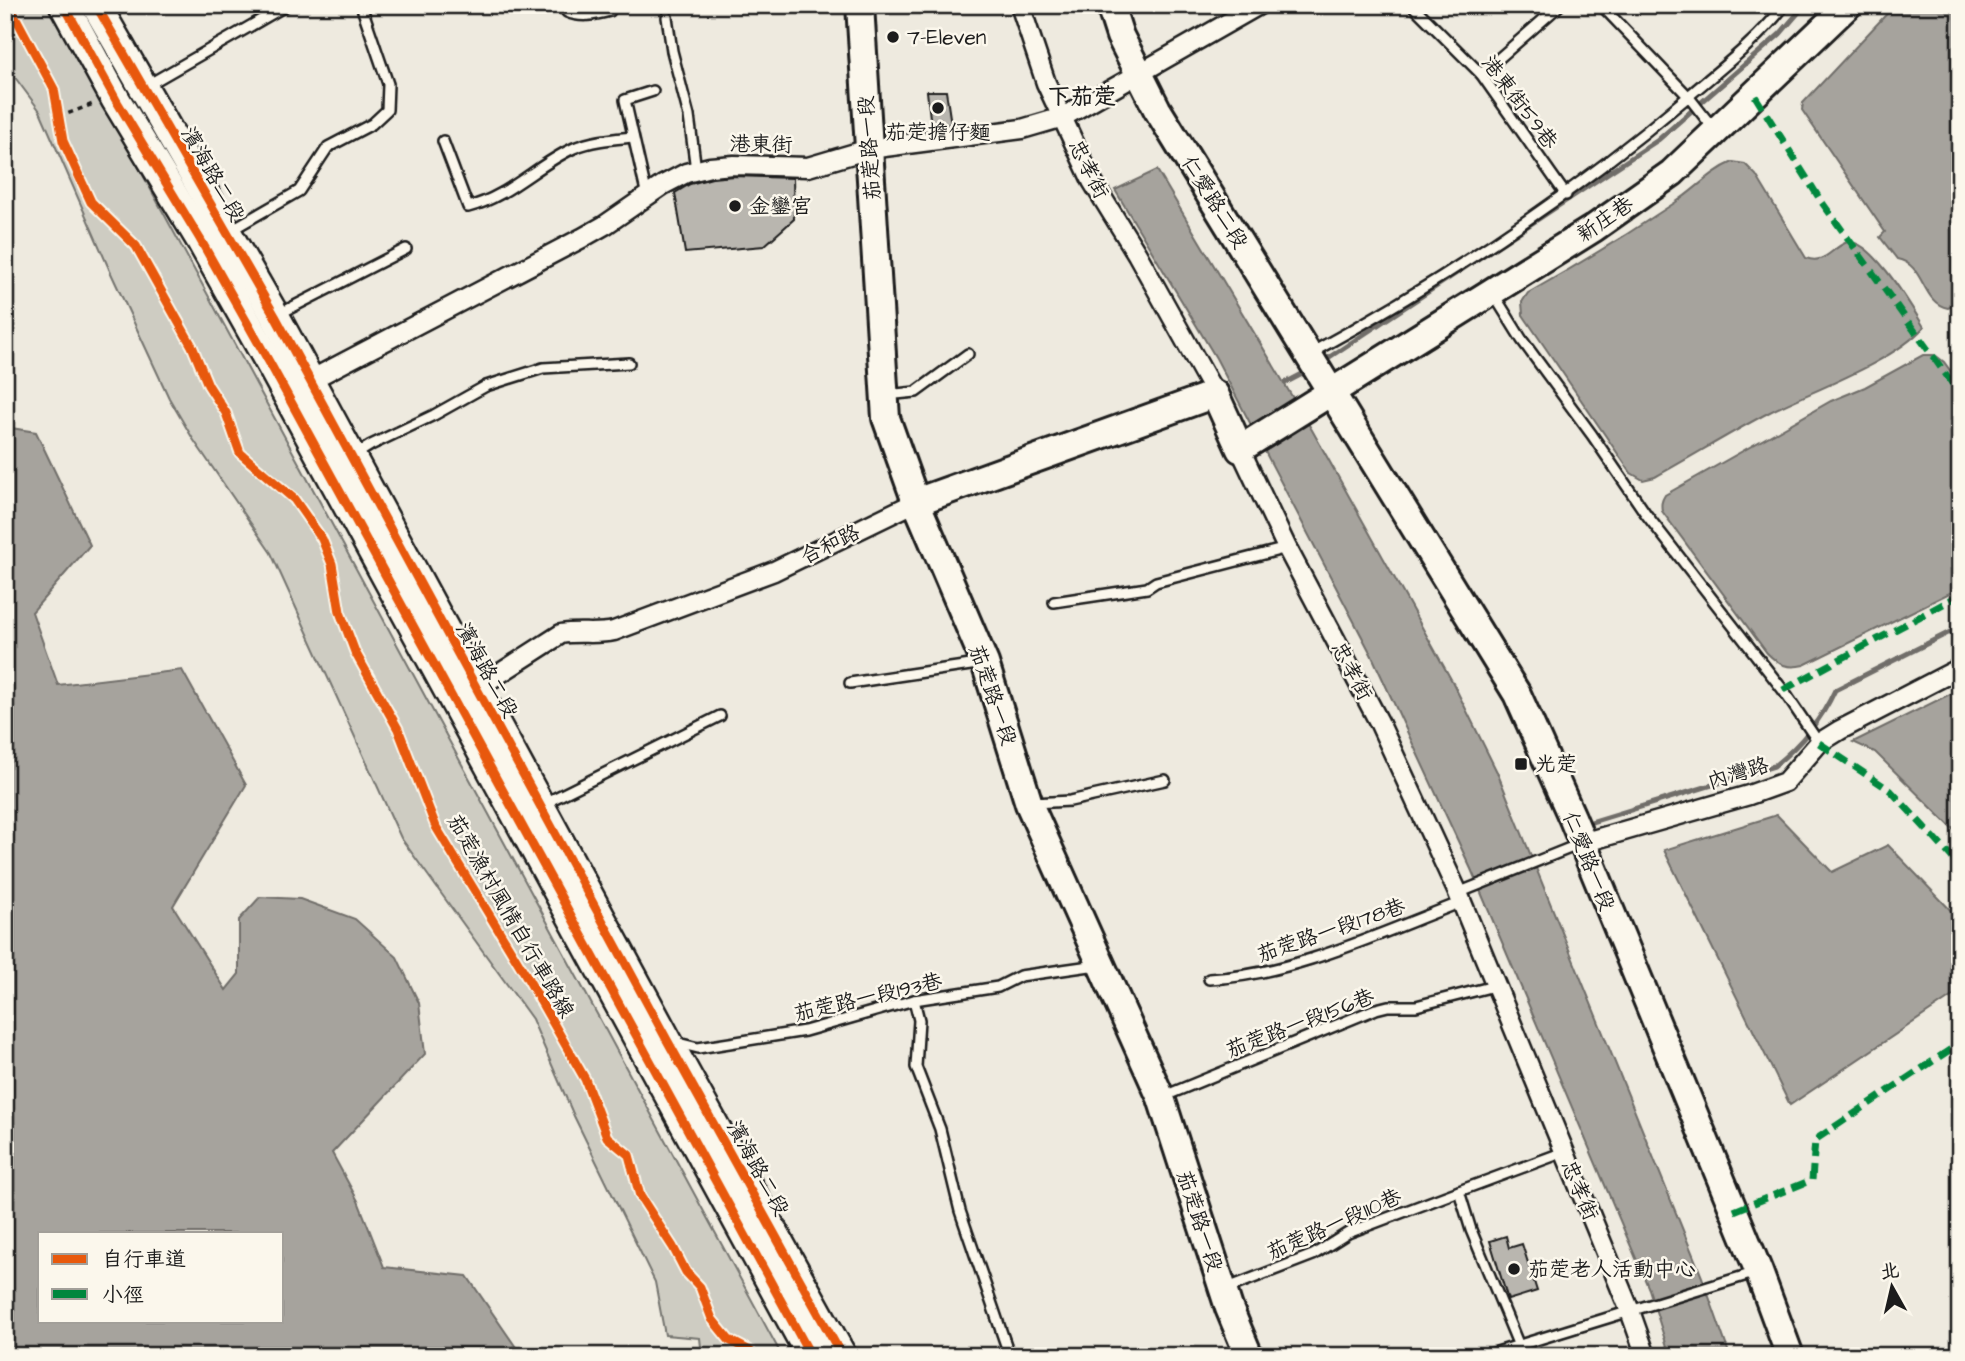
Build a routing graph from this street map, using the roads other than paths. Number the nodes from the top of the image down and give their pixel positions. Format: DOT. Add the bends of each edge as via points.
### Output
graph roads {
  1 [pos="64,5"];
  2 [pos="96,5"];
  3 [pos="287,5"];
  4 [pos="566,5"];
  5 [pos="608,5"];
  6 [pos="860,5"];
  7 [pos="1020,5"];
  8 [pos="1110,5"];
  9 [pos="1259,5"];
  10 [pos="1412,5"];
  11 [pos="1560,5"];
  12 [pos="1601,5"];
  13 [pos="1848,5"];
  14 [pos="1781,7"];
  15 [pos="363,11"];
  16 [pos="667,17"];
  17 [pos="1139,74"];
  18 [pos="1481,74"];
  19 [pos="653,91"];
  20 [pos="129,94"];
  21 [pos="1688,96"];
  22 [pos="1063,117"];
  23 [pos="1716,132"];
  24 [pos="633,136"];
  25 [pos="443,141"];
  26 [pos="869,149"];
  27 [pos="696,170"];
  28 [pos="1566,195"];
  29 [pos="647,198"];
  30 [pos="227,233"];
  31 [pos="406,249"];
  32 [pos="1492,291"];
  33 [pos="275,316"];
  34 [pos="968,354"];
  35 [pos="629,363"];
  36 [pos="1319,372"];
  37 [pos="884,382"];
  38 [pos="297,386"];
  39 [pos="1215,394"];
  40 [pos="1248,445"];
  41 [pos="351,458"];
  42 [pos="916,502"];
  43 [pos="1287,548"];
  44 [pos="1054,601"];
  45 [pos="985,663"];
  46 [pos="1960,668"];
  47 [pos="850,683"];
  48 [pos="466,694"];
  49 [pos="720,716"];
  50 [pos="1819,744"];
  51 [pos="1166,780"];
  52 [pos="1029,804"];
  53 [pos="540,805"];
  54 [pos="1581,843"];
  55 [pos="1464,894"];
  56 [pos="1102,965"];
  57 [pos="1209,979"];
  58 [pos="1498,985"];
  59 [pos="914,1000"];
  60 [pos="655,1045"];
  61 [pos="1161,1098"];
  62 [pos="1564,1152"];
  63 [pos="1459,1191"];
  64 [pos="1759,1272"];
  65 [pos="1223,1290"];
  66 [pos="1630,1311"];
  67 [pos="1519,1346"];
  68 [pos="811,1356"];
  69 [pos="842,1356"];
  70 [pos="995,1356"];
  71 [pos="1250,1356"];
  72 [pos="1484,1356"];
  73 [pos="1646,1356"];
  74 [pos="1790,1356"];
  1 -- 20 [label="main road, 濱海路二段"];
  2 -- 20 [label="main road, 濱海路二段"];
  3 -- 20 [label="lane"];
  4 -- 5 [label="lane" via="567,12 575,16 595,16 610,11"];
  6 -- 26 [label="street, 茄萣路一段"];
  7 -- 22 [label="street, 忠孝街" via="1046,83"];
  8 -- 17 [label="street, 仁愛路二段"];
  9 -- 17 [label="street, 港東街"];
  10 -- 18 [label="lane, 港東街59巷"];
  11 -- 18 [label="lane"];
  12 -- 21 [label="lane"];
  13 -- 23 [label="street, 新庄巷"];
  14 -- 21 [label="lane" via="1741,53"];
  15 -- 30 [label="lane" via="388,84 387,110 372,124 328,147 299,191"];
  16 -- 27 [label="lane"];
  17 -- 22 [label="street, 港東街"];
  17 -- 36 [label="street, 仁愛路二段"];
  18 -- 28 [label="lane, 港東街59巷"];
  19 -- 24 [label="lane" via="625,100"];
  20 -- 30 [label="main road, 濱海路二段"];
  20 -- 38 [label="main road, 濱海路二段" via="200,239"];
  21 -- 23 [label="lane"];
  21 -- 28 [label="lane"];
  22 -- 26 [label="street, 港東街" via="1022,129"];
  22 -- 39 [label="street, 忠孝街" via="1092,181"];
  23 -- 32 [label="street, 新庄巷" via="1672,173"];
  24 -- 25 [label="lane" via="574,148 468,207"];
  24 -- 29 [label="lane"];
  26 -- 27 [label="street, 港東街" via="808,167 734,165"];
  26 -- 37 [label="street, 茄萣路一段"];
  27 -- 29 [label="street, 港東街"];
  28 -- 36 [label="lane" via="1385,312"];
  29 -- 38 [label="street, 港東街" via="582,237"];
  30 -- 33 [label="main road, 濱海路二段"];
  31 -- 33 [label="lane"];
  32 -- 36 [label="street, 新庄巷"];
  32 -- 50 [label="lane" via="1646,514 1783,690"];
  33 -- 38 [label="main road, 濱海路二段"];
  34 -- 37 [label="lane" via="916,392 896,394"];
  35 -- 41 [label="lane" via="542,369 486,386"];
  36 -- 40 [label="street, 新庄巷" via="1301,413"];
  36 -- 54 [label="street, 仁愛路一段" via="1517,694"];
  37 -- 42 [label="street, 茄萣路一段" via="886,418"];
  38 -- 41 [label="main road, 濱海路二段"];
  38 -- 48 [label="main road, 濱海路二段"];
  39 -- 40 [label="street, 忠孝街"];
  39 -- 42 [label="street, 合和路"];
  40 -- 43 [label="street, 忠孝街"];
  41 -- 48 [label="main road, 濱海路二段"];
  42 -- 45 [label="street, 茄萣路一段"];
  42 -- 48 [label="street, 合和路" via="774,571 600,634 561,634"];
  43 -- 44 [label="lane" via="1147,588"];
  43 -- 55 [label="street, 忠孝街"];
  45 -- 47 [label="lane"];
  45 -- 52 [label="street, 茄萣路一段"];
  46 -- 50 [label="street, 內灣路"];
  48 -- 53 [label="main road, 濱海路二段"];
  48 -- 60 [label="main road, 濱海路二段"];
  49 -- 53 [label="lane"];
  50 -- 54 [label="street, 內灣路" via="1785,782"];
  51 -- 52 [label="lane" via="1070,801"];
  52 -- 56 [label="street, 茄萣路一段"];
  53 -- 60 [label="main road, 濱海路二段"];
  54 -- 55 [label="lane, 茄萣路一段178巷"];
  54 -- 64 [label="street, 仁愛路一段"];
  55 -- 57 [label="lane, 茄萣路一段178巷" via="1292,965"];
  55 -- 58 [label="street, 忠孝街"];
  56 -- 59 [label="lane, 茄萣路一段193巷" via="1020,976 998,987"];
  56 -- 61 [label="street, 茄萣路一段"];
  58 -- 61 [label="lane, 茄萣路一段156巷" via="1416,1006 1376,1009"];
  58 -- 62 [label="street, 忠孝街"];
  59 -- 60 [label="lane, 茄萣路一段193巷" via="805,1031 698,1048"];
  59 -- 70 [label="lane" via="919,1020 916,1067 940,1129 960,1211 1008,1351"];
  60 -- 68 [label="main road, 濱海路二段"];
  60 -- 69 [label="main road, 濱海路二段"];
  61 -- 65 [label="street, 茄萣路一段"];
  62 -- 63 [label="lane, 茄萣路一段110巷"];
  62 -- 66 [label="street, 忠孝街"];
  63 -- 65 [label="lane, 茄萣路一段110巷" via="1348,1233 1313,1255"];
  63 -- 67 [label="lane"];
  64 -- 66 [label="lane"];
  64 -- 74 [label="street, 仁愛路一段"];
  65 -- 71 [label="street, 茄萣路一段"];
  66 -- 67 [label="lane"];
  66 -- 73 [label="street, 忠孝街"];
  67 -- 72 [label="lane"];
}
